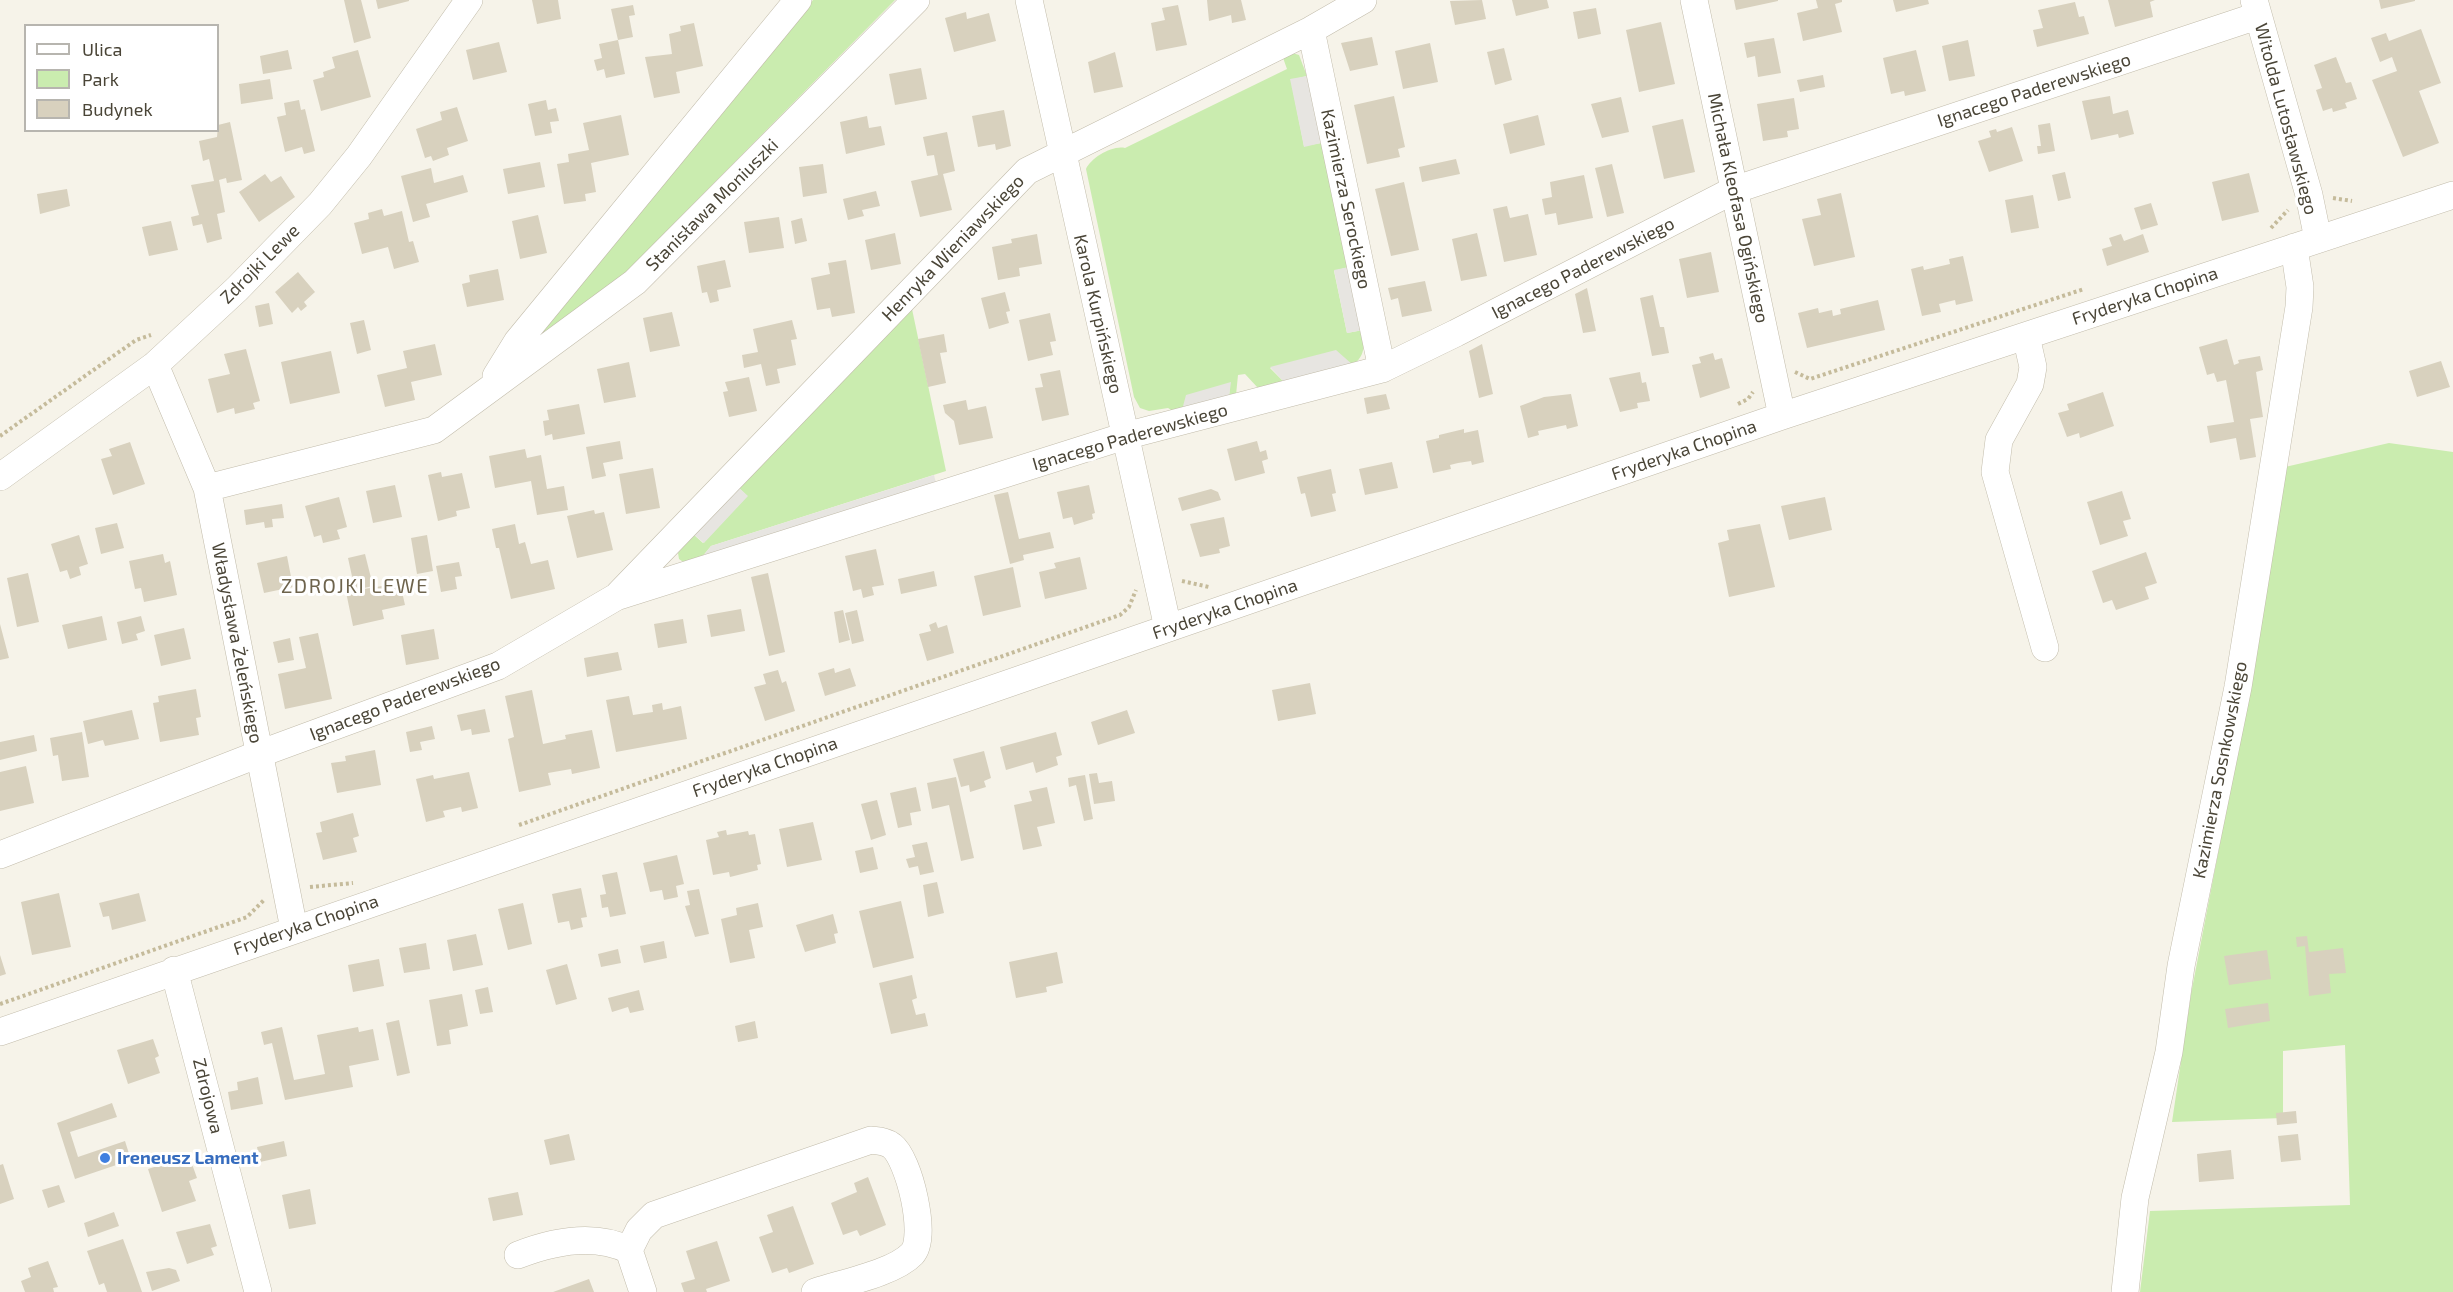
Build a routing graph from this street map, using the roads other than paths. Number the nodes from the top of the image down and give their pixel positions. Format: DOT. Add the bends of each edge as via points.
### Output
graph roads {
  1 [pos="469,0"];
  2 [pos="798,0"];
  3 [pos="916,0"];
  4 [pos="1029,0"];
  5 [pos="1363,0"];
  6 [pos="1694,0"];
  7 [pos="2255,8"];
  8 [pos="1311,30"];
  9 [pos="1062,155"];
  10 [pos="1734,190"];
  11 [pos="2453,195"];
  12 [pos="2306,243"];
  13 [pos="2026,336"];
  14 [pos="154,365"];
  15 [pos="1382,369"];
  16 [pos="489,388"];
  17 [pos="1782,416"];
  18 [pos="1125,436"];
  19 [pos="0,477"];
  20 [pos="207,488"];
  21 [pos="616,597"];
  22 [pos="1168,628"];
  23 [pos="2045,648"];
  24 [pos="259,754"];
  25 [pos="0,855"];
  26 [pos="294,928"];
  27 [pos="174,970"];
  28 [pos="0,1032"];
  29 [pos="629,1250"];
  30 [pos="518,1255"];
  31 [pos="258,1292"];
  32 [pos="643,1292"];
  33 [pos="815,1292"];
  34 [pos="2125,1292"];
  1 -- 14 [label="street, Zdrojki Lewe" via="359,156 320,204 237,289"];
  2 -- 16 [label="street, Stanisława Moniuszki" via="518,342"];
  3 -- 16 [label="street, Stanisława Moniuszki" via="635,282"];
  4 -- 9 [label="street, Karola Kurpińskiego"];
  5 -- 8 [label="street, Henryka Wieniawskiego"];
  6 -- 10 [label="street, Michała Kleofasa Ogińskiego"];
  7 -- 10 [label="street, Ignacego Paderewskiego"];
  7 -- 12 [label="street, Witolda Lutosławskiego" via="2309,195"];
  8 -- 9 [label="street, Henryka Wieniawskiego"];
  8 -- 15 [label="street, Kazimierza Serockiego"];
  9 -- 18 [label="street, Karola Kurpińskiego"];
  9 -- 21 [label="street, Henryka Wieniawskiego" via="1027,171"];
  10 -- 15 [label="street, Ignacego Paderewskiego"];
  10 -- 17 [label="street, Michała Kleofasa Ogińskiego"];
  11 -- 12 [label="street, Fryderyka Chopina"];
  12 -- 13 [label="street, Fryderyka Chopina"];
  12 -- 34 [label="street, Kazimierza Sosnkowskiego" via="2300,307 2238,687 2181,966 2169,1052 2135,1198"];
  13 -- 17 [label="street, Fryderyka Chopina"];
  13 -- 23 [label="street" via="2033,367 2030,384 1999,440 1995,472"];
  14 -- 19 [label="street, Zdrojki Lewe"];
  14 -- 20 [label="street, Władysława Żeleńskiego"];
  15 -- 18 [label="street, Ignacego Paderewskiego"];
  16 -- 20 [label="street, Stanisława Moniuszki" via="434,430"];
  17 -- 22 [label="street, Fryderyka Chopina"];
  18 -- 21 [label="street, Ignacego Paderewskiego"];
  18 -- 22 [label="street, Karola Kurpińskiego"];
  20 -- 24 [label="street, Władysława Żeleńskiego"];
  21 -- 24 [label="street, Ignacego Paderewskiego" via="498,666"];
  22 -- 26 [label="street, Fryderyka Chopina"];
  24 -- 25 [label="street, Ignacego Paderewskiego"];
  24 -- 26 [label="street, Władysława Żeleńskiego"];
  26 -- 27 [label="street, Fryderyka Chopina"];
  27 -- 28 [label="street, Fryderyka Chopina"];
  27 -- 31 [label="street, Zdrojowa"];
  29 -- 30 [label="street" via="611,1241 590,1239"];
  29 -- 32 [label="street"];
  29 -- 33 [label="street" via="639,1230 654,1215 871,1140 892,1145 900,1155 917,1210 915,1251 901,1264"];
}
